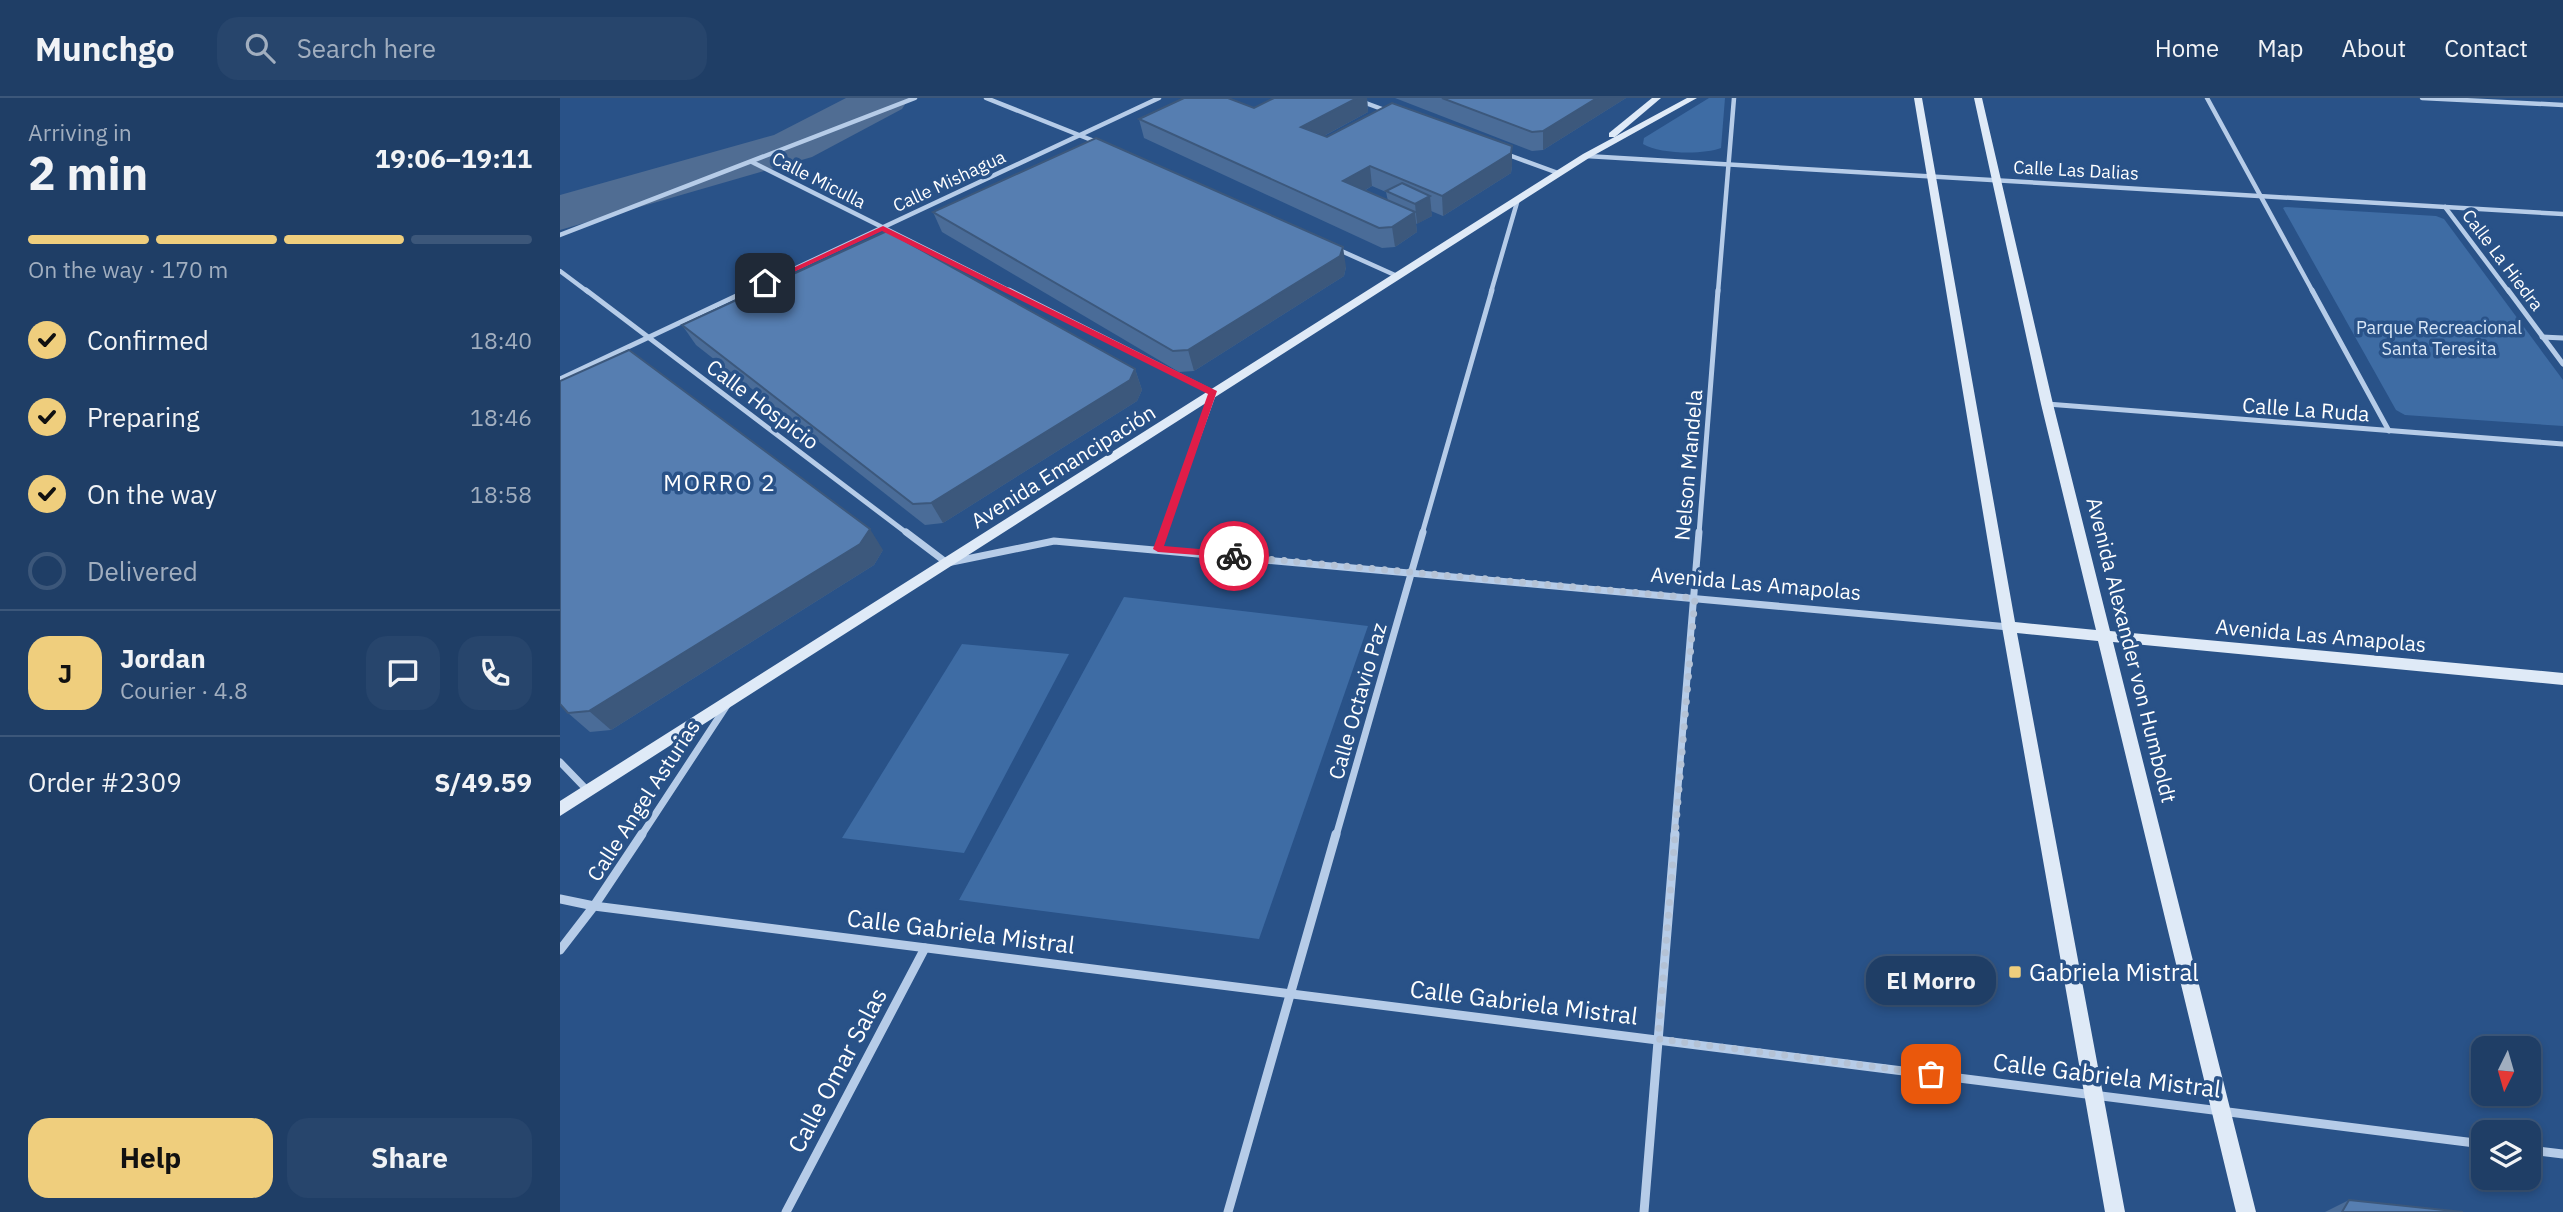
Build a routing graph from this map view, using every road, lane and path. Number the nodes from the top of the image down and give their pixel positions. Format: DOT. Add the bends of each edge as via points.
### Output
graph roads {
  1 [pos="915,98"];
  2 [pos="986,98"];
  3 [pos="1160,98"];
  4 [pos="1352,98"];
  5 [pos="1657,98"];
  6 [pos="1693,98"];
  7 [pos="1734,98"];
  8 [pos="1918,98"];
  9 [pos="1978,98"];
  10 [pos="2207,98"];
  11 [pos="2422,98"];
  12 [pos="2563,106"];
  13 [pos="1403,117"];
  14 [pos="1082,135"];
  15 [pos="1107,146"];
  16 [pos="1493,149"];
  17 [pos="1586,156"];
  18 [pos="752,162"];
  19 [pos="1730,164"];
  20 [pos="1558,173"];
  21 [pos="1932,176"];
  22 [pos="1997,180"];
  23 [pos="2260,196"];
  24 [pos="1518,199"];
  25 [pos="2445,206"];
  26 [pos="2563,214"];
  27 [pos="883,228"];
  28 [pos="560,236"];
  29 [pos="1334,248"];
  30 [pos="560,271"];
  31 [pos="1397,276"];
  32 [pos="2542,337"];
  33 [pos="648,338"];
  34 [pos="2563,338"];
  35 [pos="2563,364"];
  36 [pos="560,379"];
  37 [pos="1213,393"];
  38 [pos="2047,404"];
  39 [pos="2389,431"];
  40 [pos="2563,444"];
  41 [pos="1158,549"];
  42 [pos="947,563"];
  43 [pos="1412,572"];
  44 [pos="1695,598"];
  45 [pos="2009,628"];
  46 [pos="2106,637"];
  47 [pos="2563,679"];
  48 [pos="729,702"];
  49 [pos="560,762"];
  50 [pos="588,791"];
  51 [pos="560,809"];
  52 [pos="560,899"];
  53 [pos="594,906"];
  54 [pos="925,948"];
  55 [pos="560,950"];
  56 [pos="1291,994"];
  57 [pos="1658,1039"];
  58 [pos="2095,1096"];
  59 [pos="2221,1111"];
  60 [pos="2471,1142"];
  61 [pos="2541,1151"];
  62 [pos="2563,1154"];
  63 [pos="786,1212"];
  64 [pos="1228,1212"];
  65 [pos="1644,1212"];
  66 [pos="2115,1212"];
  67 [pos="2245,1212"];
  1 -- 18 [label="street"];
  2 -- 14 [label="street"];
  3 -- 14 [label="street, Calle Mishagua"];
  4 -- 13 [label="street"];
  5 -- 17 [label="main road, Avenida Emancipación"];
  6 -- 17 [label="main road, Avenida Emancipación"];
  7 -- 19 [label="street, Nelson Mandela"];
  8 -- 21 [label="main road"];
  9 -- 22 [label="main road, Avenida Alexander von Humboldt"];
  10 -- 23 [label="street"];
  11 -- 12 [label="street"];
  14 -- 15 [label="street"];
  14 -- 27 [label="street, Calle Mishagua"];
  16 -- 20 [label="street"];
  17 -- 19 [label="street, Calle Las Dalias"];
  17 -- 20 [label="main road, Avenida Emancipación"];
  18 -- 27 [label="street, Calle Miculla"];
  18 -- 28 [label="street"];
  19 -- 21 [label="street, Calle Las Dalias"];
  19 -- 44 [label="street, Nelson Mandela"];
  20 -- 24 [label="main road, Avenida Emancipación"];
  21 -- 22 [label="street, Calle Las Dalias"];
  21 -- 45 [label="main road"];
  22 -- 23 [label="street, Calle Las Dalias"];
  22 -- 38 [label="main road, Avenida Alexander von Humboldt"];
  23 -- 25 [label="street, Calle Las Dalias"];
  23 -- 39 [label="street"];
  24 -- 31 [label="main road, Avenida Emancipación"];
  24 -- 43 [label="street, Calle Octavio Paz"];
  25 -- 26 [label="street, Calle Las Dalias"];
  25 -- 32 [label="street, Calle La Hiedra"];
  27 -- 33 [label="street, Calle Mishagua"];
  27 -- 37 [label="street, Calle Miculla"];
  29 -- 31 [label="street"];
  30 -- 33 [label="street, Calle Hospicio"];
  31 -- 37 [label="main road, Avenida Emancipación"];
  32 -- 34 [label="street"];
  32 -- 35 [label="street, Calle La Hiedra"];
  33 -- 36 [label="street, Calle Mishagua"];
  33 -- 42 [label="street, Calle Hospicio"];
  37 -- 41 [label="street"];
  37 -- 42 [label="main road, Avenida Emancipación"];
  38 -- 39 [label="street, Calle La Ruda"];
  38 -- 46 [label="main road, Avenida Alexander von Humboldt"];
  39 -- 40 [label="street, Calle La Ruda"];
  41 -- 42 [label="street, Avenida Las Amapolas" via="1054,541"];
  41 -- 43 [label="street, Avenida Las Amapolas"];
  42 -- 48 [label="main road, Avenida Emancipación"];
  43 -- 44 [label="street, Avenida Las Amapolas"];
  43 -- 56 [label="street, Calle Octavio Paz"];
  44 -- 45 [label="street, Avenida Las Amapolas"];
  44 -- 57 [label="street, Nelson Mandela"];
  45 -- 46 [label="main road, Avenida Las Amapolas"];
  45 -- 58 [label="main road"];
  46 -- 47 [label="main road, Avenida Las Amapolas"];
  46 -- 59 [label="main road, Avenida Alexander von Humboldt"];
  48 -- 50 [label="main road, Avenida Emancipación"];
  48 -- 53 [label="street, Calle Angel Asturias"];
  49 -- 50 [label="street"];
  50 -- 51 [label="main road, Avenida Emancipación"];
  52 -- 53 [label="street, Calle Gabriela Mistral"];
  53 -- 54 [label="street, Calle Gabriela Mistral"];
  53 -- 55 [label="street, Calle Angel Asturias"];
  54 -- 56 [label="street, Calle Gabriela Mistral"];
  54 -- 63 [label="street, Calle Omar Salas"];
  56 -- 57 [label="street, Calle Gabriela Mistral"];
  56 -- 64 [label="street, Calle Octavio Paz"];
  57 -- 58 [label="street, Calle Gabriela Mistral"];
  57 -- 65 [label="street, Nelson Mandela"];
  58 -- 59 [label="street, Calle Gabriela Mistral"];
  58 -- 66 [label="main road"];
  59 -- 60 [label="street, Calle Gabriela Mistral"];
  59 -- 67 [label="main road, Avenida Alexander von Humboldt"];
  61 -- 62 [label="street"];
}
